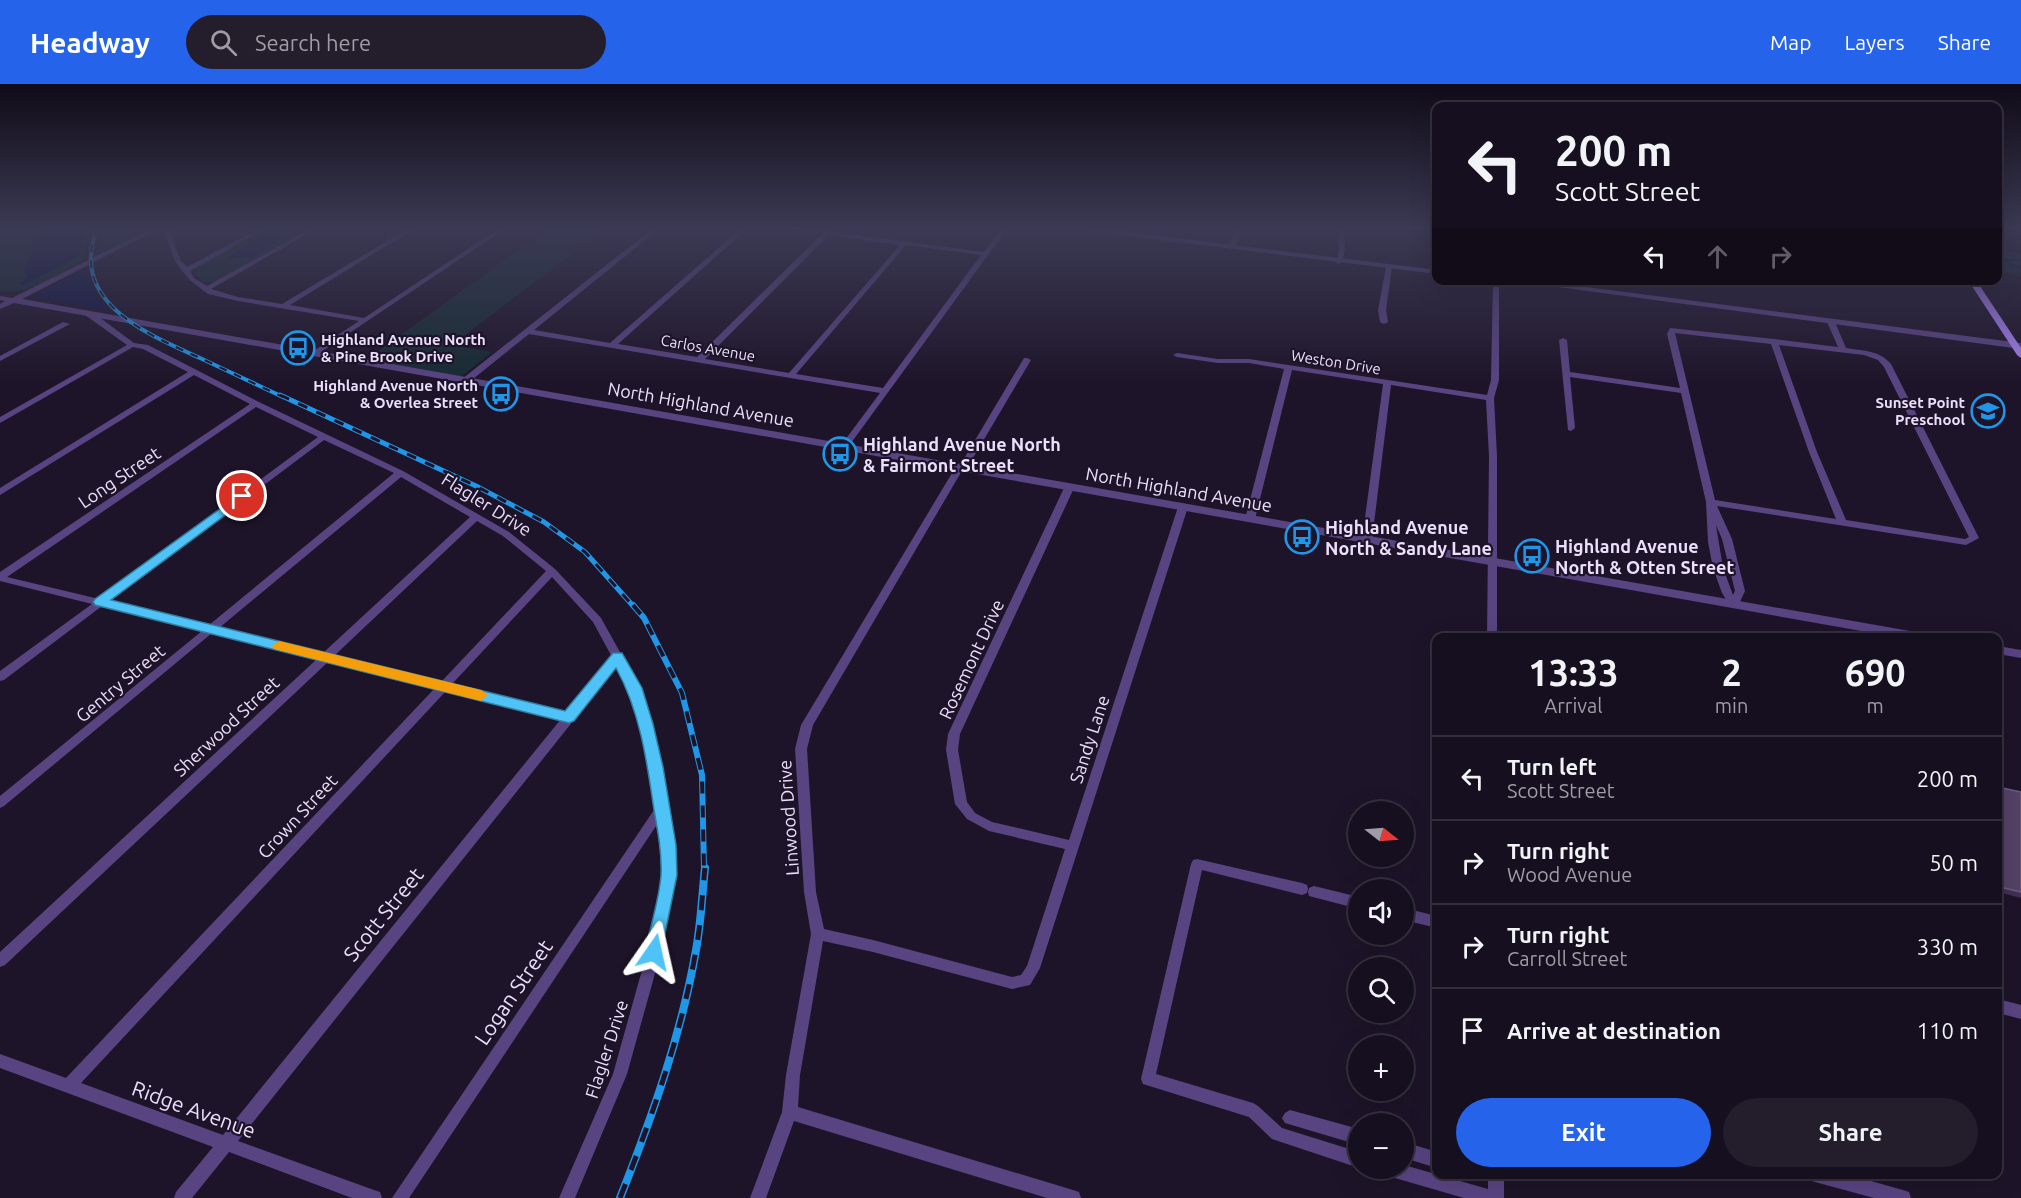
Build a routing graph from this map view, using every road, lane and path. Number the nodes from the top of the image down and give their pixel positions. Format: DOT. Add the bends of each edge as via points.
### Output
graph roads {
  1 [pos="51,281"];
  2 [pos="195,281"];
  3 [pos="220,281"];
  4 [pos="325,281"];
  5 [pos="424,281"];
  6 [pos="590,281"];
  7 [pos="685,281"];
  8 [pos="778,281"];
  9 [pos="872,281"];
  10 [pos="966,281"];
  11 [pos="1387,281"];
  12 [pos="1496,285"];
  13 [pos="1548,285"];
  14 [pos="1975,285"];
  15 [pos="206,289"];
  16 [pos="0,298"];
  17 [pos="13,300"];
  18 [pos="284,306"];
  19 [pos="0,307"];
  20 [pos="88,313"];
  21 [pos="365,320"];
  22 [pos="1384,322"];
  23 [pos="1831,322"];
  24 [pos="66,324"];
  25 [pos="526,331"];
  26 [pos="1563,340"];
  27 [pos="1774,341"];
  28 [pos="132,345"];
  29 [pos="611,346"];
  30 [pos="2018,346"];
  31 [pos="1843,350"];
  32 [pos="315,354"];
  33 [pos="2021,354"];
  34 [pos="1177,355"];
  35 [pos="0,359"];
  36 [pos="699,360"];
  37 [pos="1027,360"];
  38 [pos="1288,369"];
  39 [pos="193,372"];
  40 [pos="1566,374"];
  41 [pos="790,376"];
  42 [pos="465,381"];
  43 [pos="1387,383"];
  44 [pos="885,391"];
  45 [pos="1684,391"];
  46 [pos="1490,398"];
  47 [pos="256,404"];
  48 [pos="0,420"];
  49 [pos="1571,428"];
  50 [pos="323,436"];
  51 [pos="843,448"];
  52 [pos="959,468"];
  53 [pos="400,473"];
  54 [pos="1068,488"];
  55 [pos="0,492"];
  56 [pos="1711,502"];
  57 [pos="1183,507"];
  58 [pos="476,517"];
  59 [pos="1250,519"];
  60 [pos="1842,523"];
  61 [pos="1367,540"];
  62 [pos="1492,562"];
  63 [pos="552,571"];
  64 [pos="0,578"];
  65 [pos="100,602"];
  66 [pos="1734,604"];
  67 [pos="210,630"];
  68 [pos="1492,633"];
  69 [pos="1899,633"];
  70 [pos="2002,651"];
  71 [pos="2021,654"];
  72 [pos="325,657"];
  73 [pos="618,657"];
  74 [pos="0,677"];
  75 [pos="444,686"];
  76 [pos="569,717"];
  77 [pos="0,803"];
  78 [pos="661,809"];
  79 [pos="1073,846"];
  80 [pos="1348,900"];
  81 [pos="1414,916"];
  82 [pos="1432,921"];
  83 [pos="818,934"];
  84 [pos="0,961"];
  85 [pos="2002,1007"];
  86 [pos="2021,1012"];
  87 [pos="0,1061"];
  88 [pos="68,1086"];
  89 [pos="789,1112"];
  90 [pos="1290,1118"];
  91 [pos="1348,1134"];
  92 [pos="226,1143"];
  93 [pos="1414,1153"];
  94 [pos="1348,1157"];
  95 [pos="1432,1158"];
  96 [pos="1414,1175"];
  97 [pos="1496,1179"];
  98 [pos="1833,1179"];
  99 [pos="182,1198"];
  100 [pos="374,1198"];
  101 [pos="400,1198"];
  102 [pos="567,1198"];
  103 [pos="758,1198"];
  104 [pos="1073,1198"];
  105 [pos="1494,1198"];
  106 [pos="1903,1198"];
  1 -- 17 [label="street"];
  2 -- 15 [label="street"];
  3 -- 15 [label="street"];
  4 -- 18 [label="street"];
  5 -- 21 [label="street"];
  6 -- 25 [label="street"];
  7 -- 29 [label="street"];
  8 -- 36 [label="street"];
  9 -- 41 [label="street"];
  10 -- 44 [label="street"];
  11 -- 22 [label="street"];
  12 -- 46 [label="street" via="1495,380"];
  13 -- 23 [label="street"];
  14 -- 30 [label="main road"];
  15 -- 18 [label="street" via="228,297"];
  16 -- 17 [label="street, North Highland Avenue"];
  17 -- 19 [label="street"];
  17 -- 20 [label="street, North Highland Avenue"];
  18 -- 21 [label="street"];
  20 -- 28 [label="street, Flagler Drive"];
  20 -- 32 [label="street, North Highland Avenue"];
  21 -- 32 [label="street"];
  23 -- 30 [label="street"];
  23 -- 31 [label="street"];
  24 -- 35 [label="street"];
  25 -- 29 [label="street, Carlos Avenue"];
  25 -- 42 [label="street"];
  26 -- 40 [label="street"];
  27 -- 31 [label="street"];
  27 -- 45 [label="street" via="1673,330"];
  27 -- 60 [label="street"];
  28 -- 39 [label="street, Flagler Drive" via="145,347"];
  28 -- 48 [label="street"];
  29 -- 36 [label="street, Carlos Avenue"];
  30 -- 33 [label="main road"];
  31 -- 60 [label="street" via="1881,358 1888,366 1973,534 1972,541 1959,541"];
  32 -- 42 [label="street, North Highland Avenue"];
  34 -- 38 [label="street, Weston Drive"];
  36 -- 41 [label="street, Carlos Avenue"];
  37 -- 52 [label="street, Linwood Drive" via="969,458"];
  38 -- 43 [label="street, Weston Drive"];
  38 -- 59 [label="street"];
  39 -- 47 [label="street, Flagler Drive"];
  39 -- 55 [label="street"];
  40 -- 45 [label="street"];
  40 -- 49 [label="street"];
  41 -- 44 [label="street, Carlos Avenue"];
  42 -- 51 [label="street, North Highland Avenue"];
  43 -- 46 [label="street, Weston Drive"];
  43 -- 61 [label="street"];
  44 -- 51 [label="street"];
  45 -- 56 [label="street"];
  46 -- 62 [label="street"];
  47 -- 50 [label="street, Flagler Drive"];
  47 -- 64 [label="street, Long Street"];
  50 -- 53 [label="street, Flagler Drive"];
  50 -- 65 [label="street"];
  51 -- 52 [label="street, North Highland Avenue"];
  52 -- 54 [label="street, North Highland Avenue"];
  52 -- 83 [label="street, Linwood Drive" via="807,725 801,749 810,892"];
  53 -- 58 [label="street, Flagler Drive"];
  53 -- 67 [label="street, Gentry Street"];
  54 -- 57 [label="street, North Highland Avenue"];
  54 -- 79 [label="street, Rosemont Drive" via="954,734 952,750 962,804 971,816 989,826"];
  56 -- 60 [label="street"];
  56 -- 66 [label="street" via="1711,535 1724,588"];
  56 -- 66 [label="street" via="1727,539 1740,591"];
  57 -- 59 [label="street, North Highland Avenue"];
  57 -- 79 [label="street, Sandy Lane"];
  58 -- 63 [label="street, Flagler Drive" via="506,534"];
  58 -- 72 [label="street, Sherwood Street"];
  59 -- 61 [label="street, North Highland Avenue"];
  61 -- 62 [label="street, North Highland Avenue"];
  62 -- 66 [label="street, North Highland Avenue"];
  62 -- 68 [label="street"];
  63 -- 73 [label="street, Flagler Drive" via="597,620"];
  63 -- 75 [label="street, Crown Street"];
  64 -- 65 [label="street"];
  65 -- 67 [label="street"];
  65 -- 74 [label="street"];
  66 -- 69 [label="street, North Highland Avenue"];
  67 -- 72 [label="street"];
  67 -- 77 [label="street, Gentry Street"];
  70 -- 71 [label="street"];
  72 -- 75 [label="street"];
  72 -- 84 [label="street, Sherwood Street"];
  73 -- 76 [label="street, Scott Street"];
  73 -- 78 [label="street, Flagler Drive" via="634,688 645,724"];
  75 -- 76 [label="street"];
  75 -- 88 [label="street, Crown Street"];
  76 -- 92 [label="street, Scott Street"];
  78 -- 101 [label="street, Logan Street"];
  78 -- 102 [label="street, Flagler Drive" via="669,875 654,952 620,1074"];
  79 -- 83 [label="street, Sandy Lane" via="1033,968 1025,981 1012,983"];
  80 -- 94 [label="street" via="1197,864 1148,1079 1253,1111 1277,1134"];
  81 -- 82 [label="street"];
  83 -- 89 [label="street, Linwood Drive"];
  85 -- 86 [label="street"];
  87 -- 88 [label="street, Ridge Avenue"];
  88 -- 92 [label="street, Ridge Avenue"];
  89 -- 103 [label="street, Linwood Drive"];
  89 -- 104 [label="street"];
  90 -- 91 [label="street"];
  92 -- 99 [label="street, Scott Street"];
  92 -- 100 [label="street, Ridge Avenue"];
  93 -- 95 [label="street"];
  96 -- 105 [label="street"];
  97 -- 105 [label="street"];
  98 -- 106 [label="street"];
}
